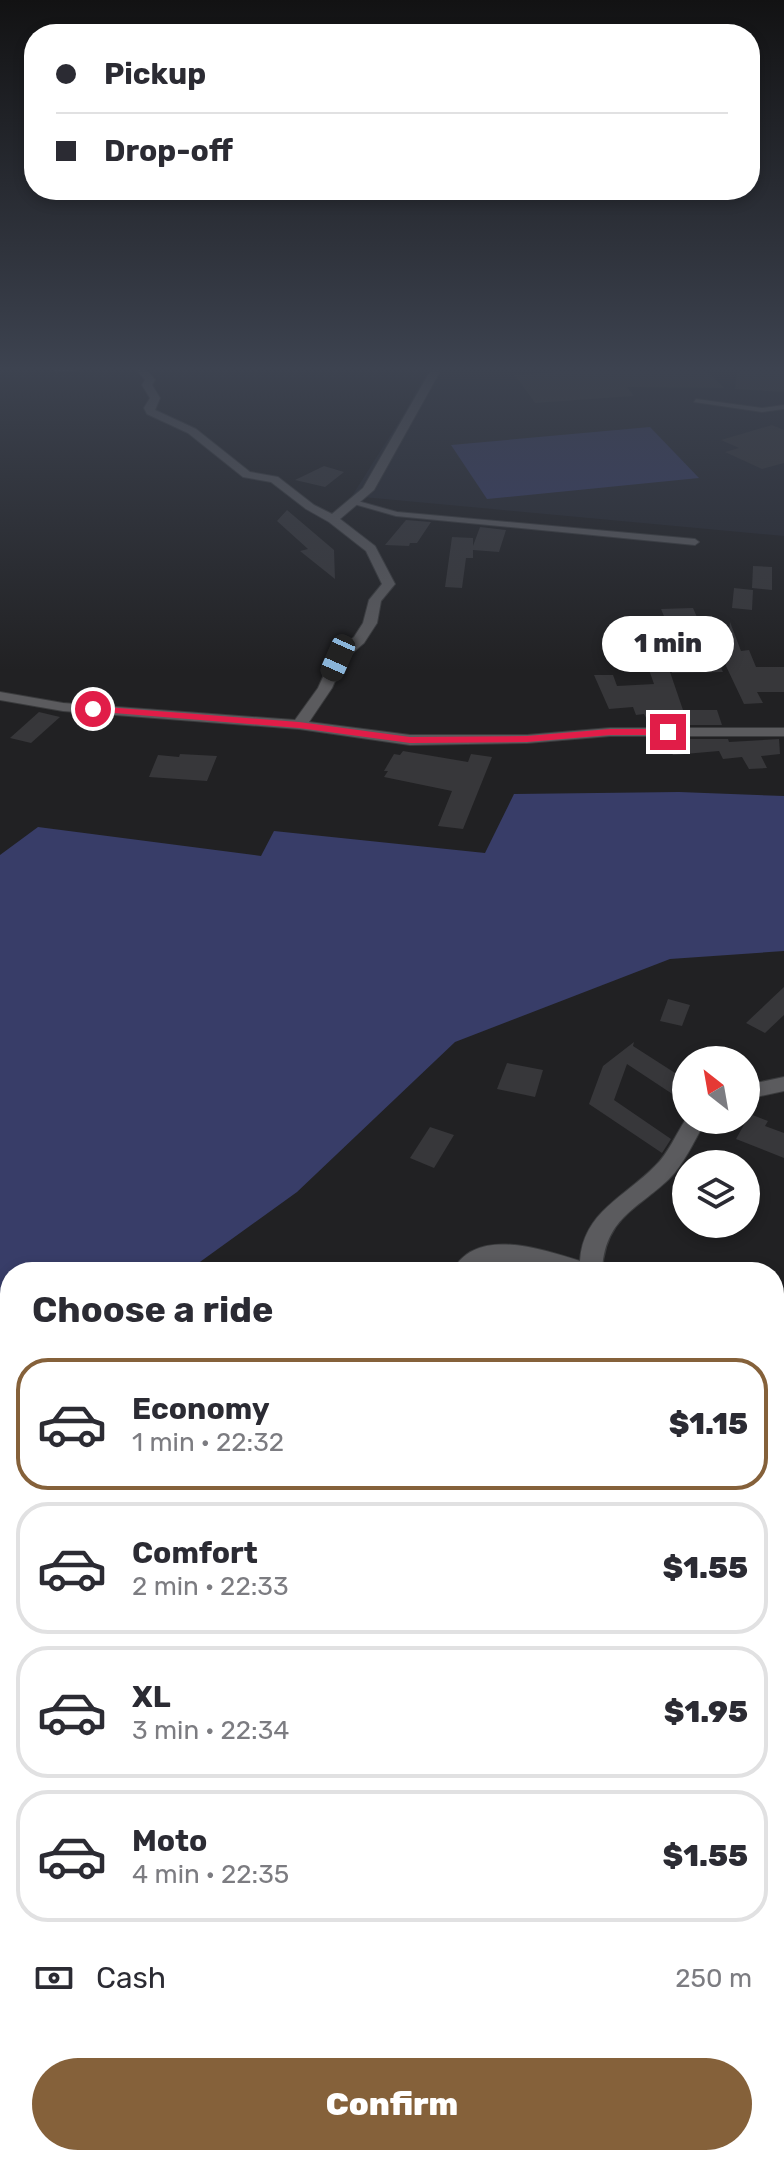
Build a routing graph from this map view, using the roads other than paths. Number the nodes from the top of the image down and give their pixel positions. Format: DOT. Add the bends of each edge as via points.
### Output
graph roads {
  1 [pos="240,469"];
  2 [pos="381,469"];
  3 [pos="357,502"];
  4 [pos="333,519"];
  5 [pos="695,542"];
  6 [pos="0,696"];
  7 [pos="299,725"];
  8 [pos="784,732"];
  9 [pos="784,1084"];
  10 [pos="760,1089"];
  11 [pos="687,1134"];
  12 [pos="478,1262"];
  13 [pos="550,1262"];
  14 [pos="590,1262"];
  1 -- 4 [label="street" via="274,479"];
  2 -- 3 [label="street"];
  3 -- 4 [label="street"];
  3 -- 5 [label="lane" via="396,514"];
  4 -- 7 [label="street" via="371,549 389,584 375,600 370,623 338,658"];
  6 -- 7 [label="street" via="63,707"];
  7 -- 8 [label="street" via="410,740"];
  9 -- 10 [label="street"];
  11 -- 14 [label="street" via="664,1171 602,1226"];
  12 -- 13 [label="street" via="490,1254 516,1253"];
}
